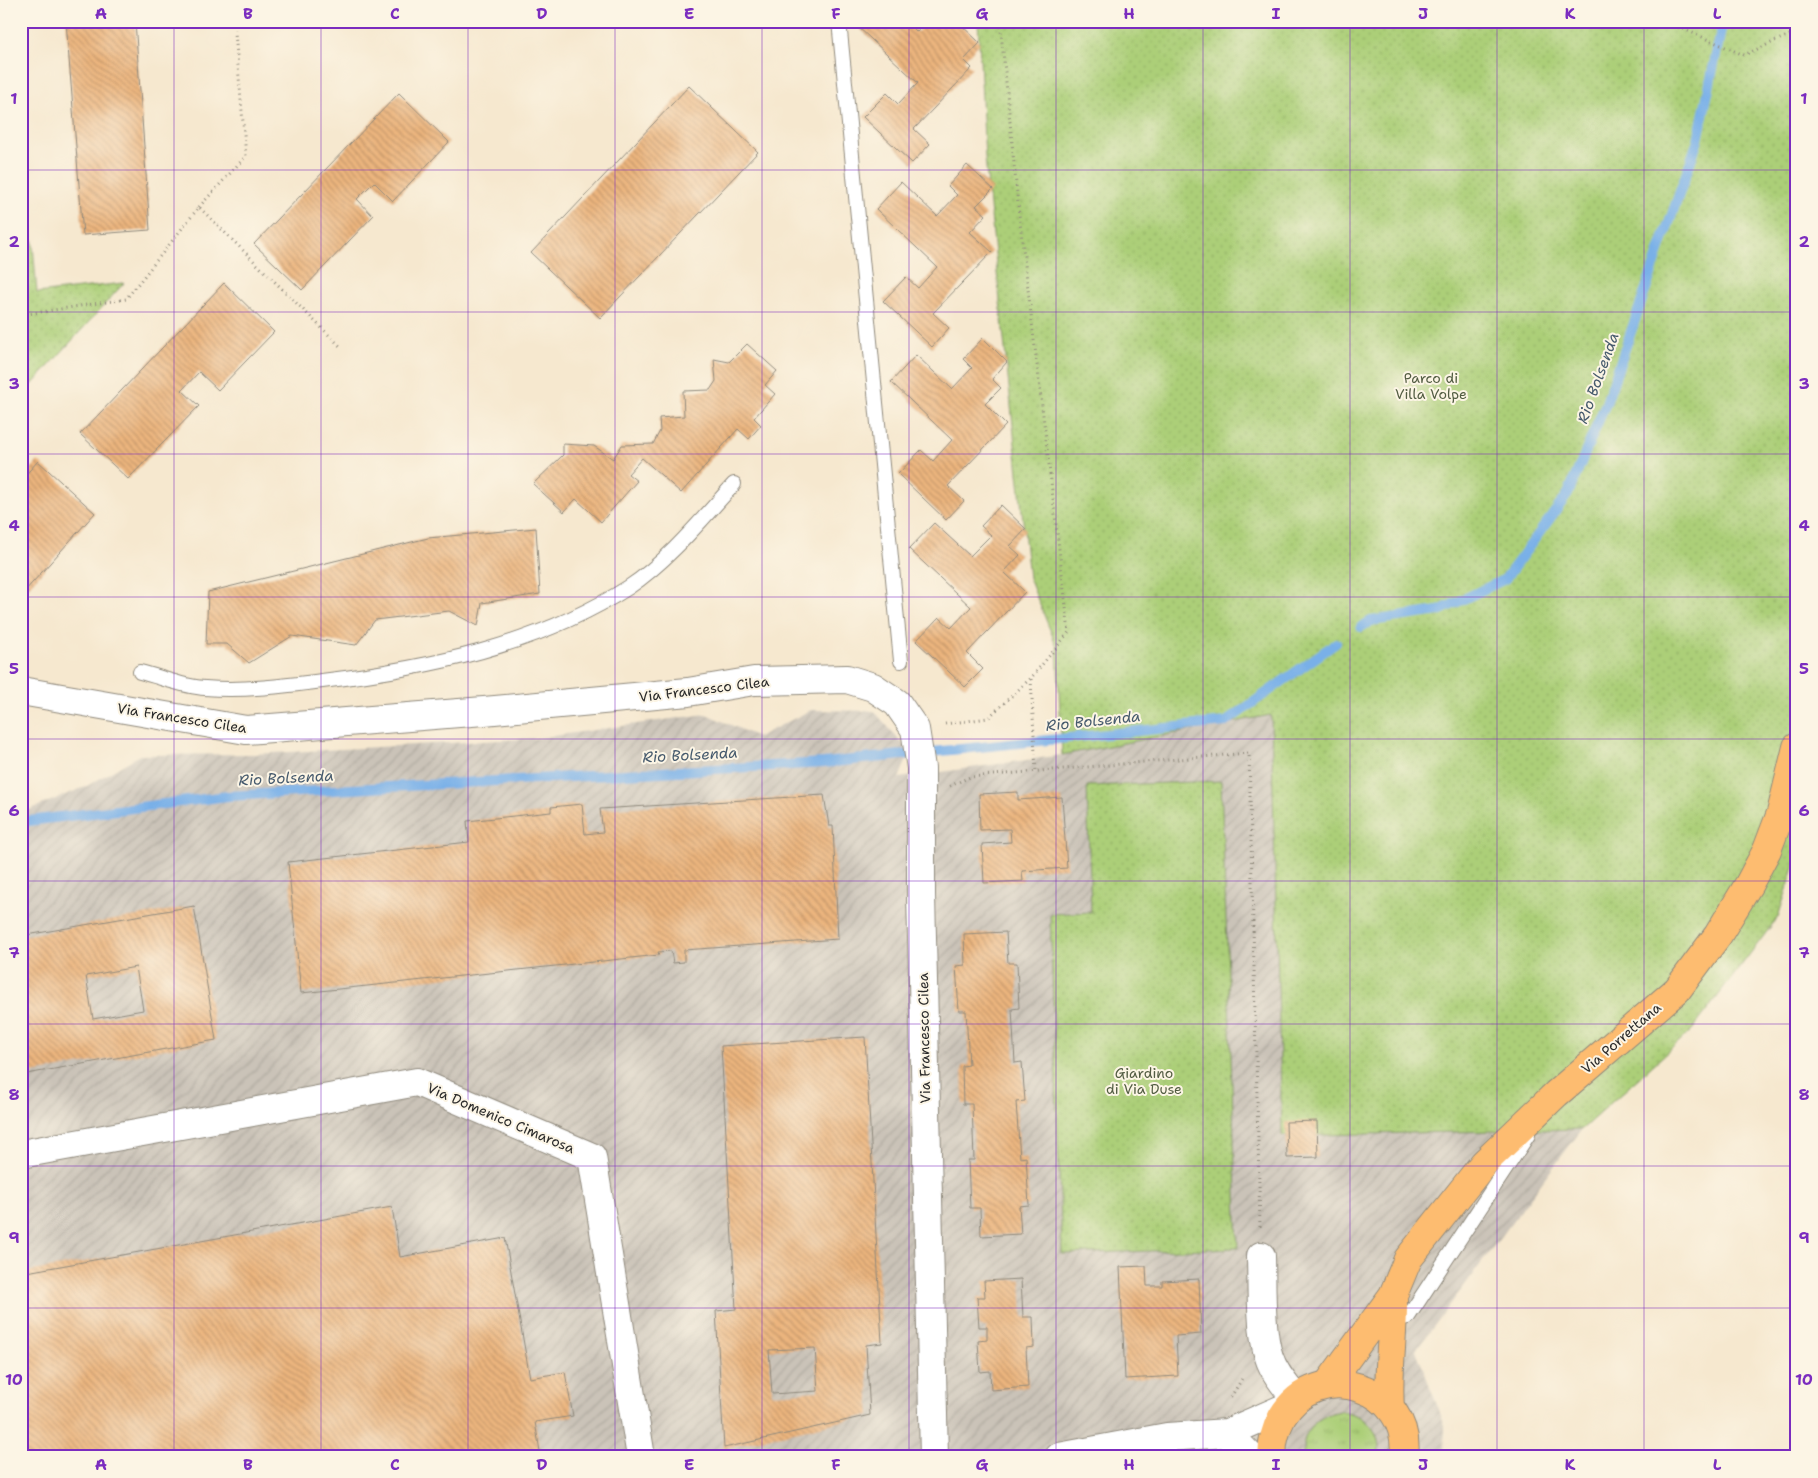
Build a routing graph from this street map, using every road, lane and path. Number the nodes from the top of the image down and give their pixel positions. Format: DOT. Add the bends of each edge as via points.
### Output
graph roads {
  1 [pos="234,21"];
  2 [pos="839,21"];
  3 [pos="1000,21"];
  4 [pos="1665,21"];
  5 [pos="1796,32"];
  6 [pos="199,207"];
  7 [pos="21,315"];
  8 [pos="342,348"];
  9 [pos="734,484"];
  10 [pos="901,661"];
  11 [pos="140,672"];
  12 [pos="1031,678"];
  13 [pos="21,691"];
  14 [pos="914,729"];
  15 [pos="1797,748"];
  16 [pos="1036,772"];
  17 [pos="922,798"];
  18 [pos="21,1154"];
  19 [pos="1261,1256"];
  20 [pos="1393,1307"];
  21 [pos="1328,1384"];
  22 [pos="1292,1402"];
  23 [pos="1390,1408"];
  24 [pos="1214,1442"];
  25 [pos="641,1457"];
  26 [pos="934,1457"];
  27 [pos="1059,1457"];
  28 [pos="1251,1457"];
  29 [pos="1273,1457"];
  30 [pos="1404,1457"];
  1 -- 6 [label="path" via="246,156"];
  2 -- 10 [label="lane"];
  3 -- 12 [label="path" via="1019,214 1069,632"];
  4 -- 5 [label="path" via="1744,55"];
  6 -- 7 [label="path" via="126,299"];
  6 -- 8 [label="path"];
  9 -- 11 [label="lane" via="682,542 630,586 562,624 480,654 370,675 273,687 204,688"];
  12 -- 14 [label="path" via="988,718"];
  12 -- 16 [label="path"];
  13 -- 14 [label="street, Via Francesco Cilea" via="246,730 658,695 754,681 847,680 873,687 896,703"];
  14 -- 17 [label="street, Via Francesco Cilea" via="922,768"];
  15 -- 20 [label="main road, Via Porrettana" via="1781,813 1767,850 1718,935 1677,990 1556,1094 1484,1163 1408,1259"];
  16 -- 17 [label="path" via="970,777"];
  16 -- 19 [label="path" via="1250,753"];
  17 -- 26 [label="street, Via Francesco Cilea" via="921,894"];
  18 -- 25 [label="street, Via Domenico Cimarosa" via="417,1082 592,1157"];
  19 -- 22 [label="street" via="1269,1357"];
  20 -- 21 [label="main road, Via Porrettana"];
  20 -- 23 [label="main road, Via Porrettana" via="1388,1380"];
  21 -- 22 [label="main road, Via Porrettana"];
  21 -- 23 [label="main road, Via Porrettana" via="1351,1385 1373,1393"];
  22 -- 24 [label="street"];
  22 -- 29 [label="main road" via="1276,1428"];
  23 -- 30 [label="main road, Via Porrettana" via="1401,1426"];
  24 -- 27 [label="street" via="1167,1437"];
  24 -- 28 [label="street"];
}
